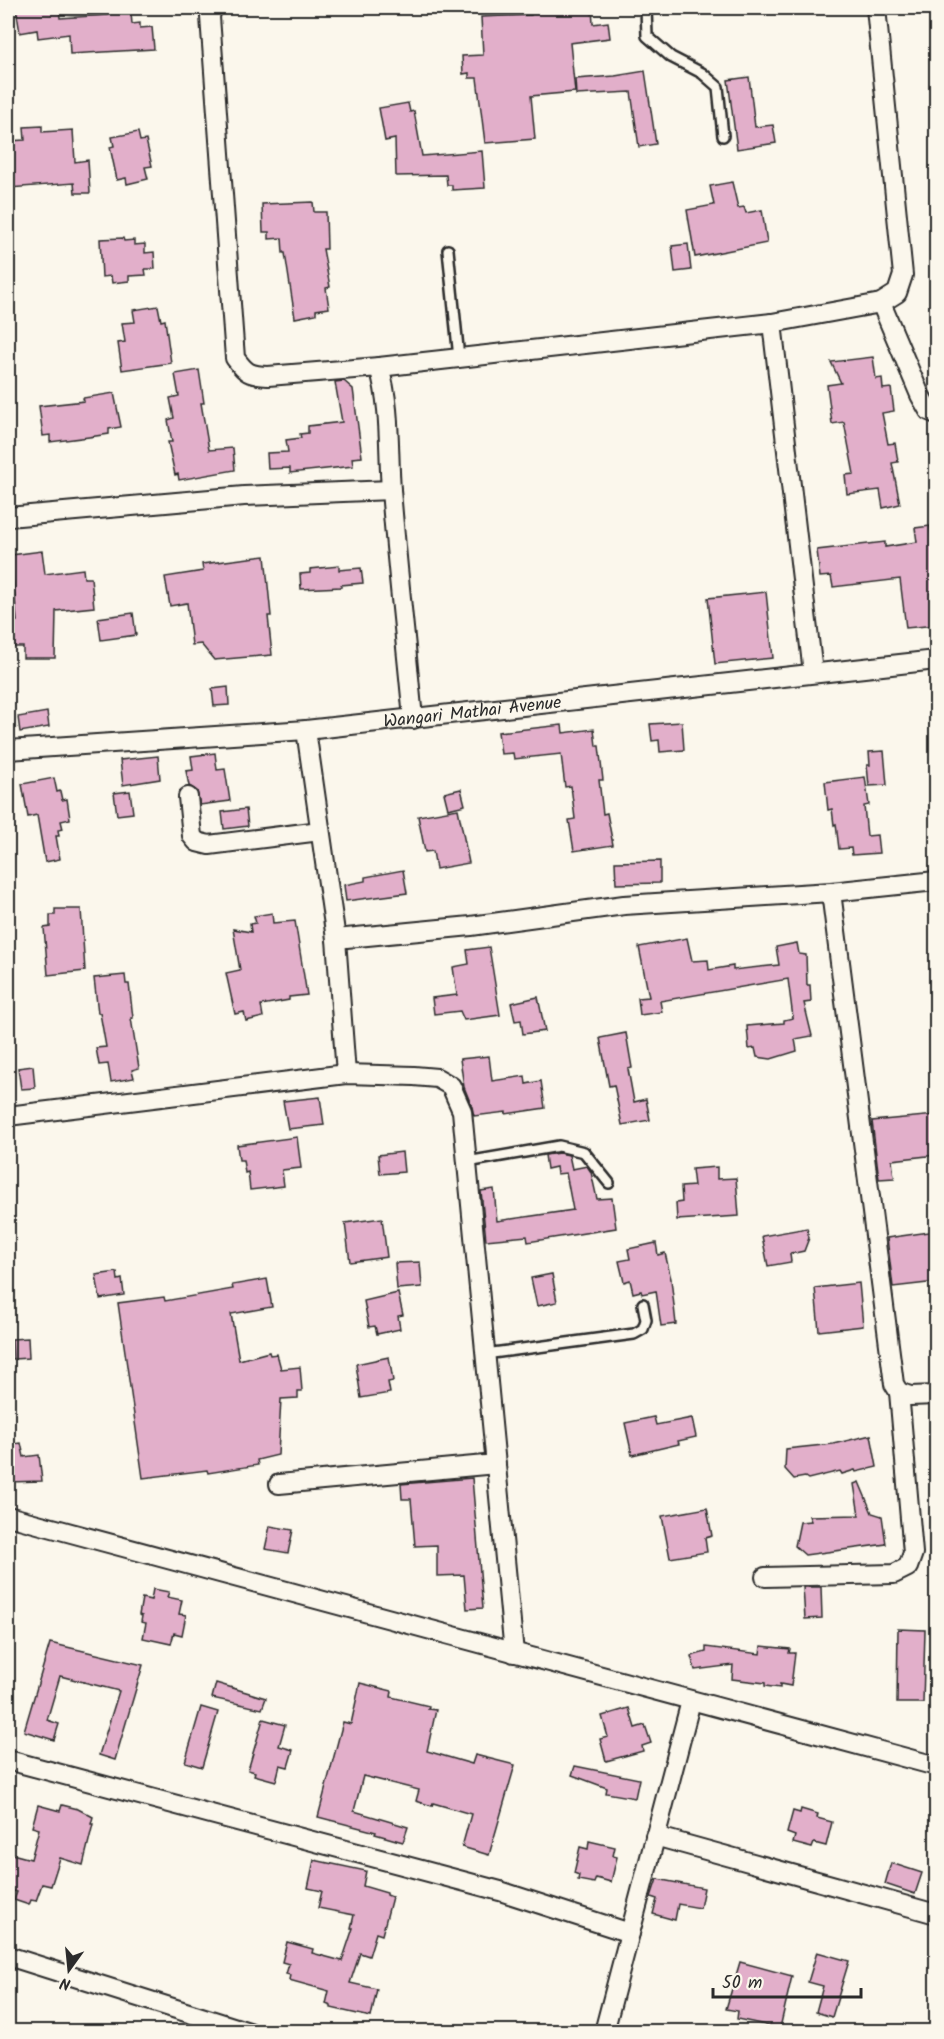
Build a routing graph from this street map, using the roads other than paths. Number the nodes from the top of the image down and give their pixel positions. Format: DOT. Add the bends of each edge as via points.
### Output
graph roads {
  1 [pos="212,8"];
  2 [pos="646,8"];
  3 [pos="876,8"];
  4 [pos="723,136"];
  5 [pos="448,250"];
  6 [pos="881,303"];
  7 [pos="772,323"];
  8 [pos="459,358"];
  9 [pos="379,367"];
  10 [pos="936,414"];
  11 [pos="391,490"];
  12 [pos="8,518"];
  13 [pos="936,660"];
  14 [pos="813,673"];
  15 [pos="414,719"];
  16 [pos="306,730"];
  17 [pos="8,750"];
  18 [pos="188,797"];
  19 [pos="320,831"];
  20 [pos="936,881"];
  21 [pos="831,892"];
  22 [pos="336,939"];
  23 [pos="346,1074"];
  24 [pos="8,1116"];
  25 [pos="467,1162"];
  26 [pos="609,1183"];
  27 [pos="644,1304"];
  28 [pos="485,1354"];
  29 [pos="899,1392"];
  30 [pos="936,1395"];
  31 [pos="496,1464"];
  32 [pos="279,1484"];
  33 [pos="8,1516"];
  34 [pos="765,1578"];
  35 [pos="513,1653"];
  36 [pos="691,1701"];
  37 [pos="8,1760"];
  38 [pos="936,1766"];
  39 [pos="655,1836"];
  40 [pos="936,1914"];
  41 [pos="630,1933"];
  42 [pos="8,1956"];
  43 [pos="249,2031"];
  44 [pos="604,2031"];
  1 -- 9 [label="street" via="235,358 244,371 253,375"];
  2 -- 4 [label="lane" via="647,36 670,57 718,87"];
  3 -- 6 [label="street" via="903,275 897,293"];
  5 -- 8 [label="lane"];
  6 -- 7 [label="street"];
  6 -- 10 [label="street" via="920,395 928,411"];
  7 -- 8 [label="street"];
  7 -- 14 [label="street"];
  8 -- 9 [label="street"];
  9 -- 11 [label="street" via="387,415"];
  11 -- 12 [label="street" via="244,496"];
  11 -- 15 [label="street"];
  13 -- 14 [label="street, Wangari Mathai Avenue"];
  14 -- 15 [label="street, Wangari Mathai Avenue"];
  15 -- 16 [label="street, Wangari Mathai Avenue"];
  16 -- 17 [label="street, Wangari Mathai Avenue"];
  16 -- 19 [label="street"];
  18 -- 19 [label="street" via="192,836 197,842 209,845"];
  19 -- 22 [label="street"];
  20 -- 21 [label="street"];
  21 -- 22 [label="street" via="624,905"];
  21 -- 29 [label="street" via="894,1383"];
  22 -- 23 [label="street"];
  23 -- 24 [label="street"];
  23 -- 25 [label="street" via="437,1078 451,1086 462,1111"];
  25 -- 26 [label="lane" via="559,1146 584,1152"];
  25 -- 28 [label="street"];
  27 -- 28 [label="lane" via="643,1329 634,1334"];
  28 -- 31 [label="street"];
  29 -- 30 [label="street" via="910,1396"];
  29 -- 34 [label="street" via="913,1553 908,1567 894,1574"];
  31 -- 32 [label="street"];
  31 -- 35 [label="street"];
  33 -- 35 [label="street"];
  35 -- 36 [label="street"];
  36 -- 38 [label="street"];
  36 -- 39 [label="street"];
  37 -- 41 [label="street" via="500,1891"];
  39 -- 40 [label="street"];
  39 -- 41 [label="street"];
  41 -- 44 [label="street"];
  42 -- 43 [label="street"];
}
